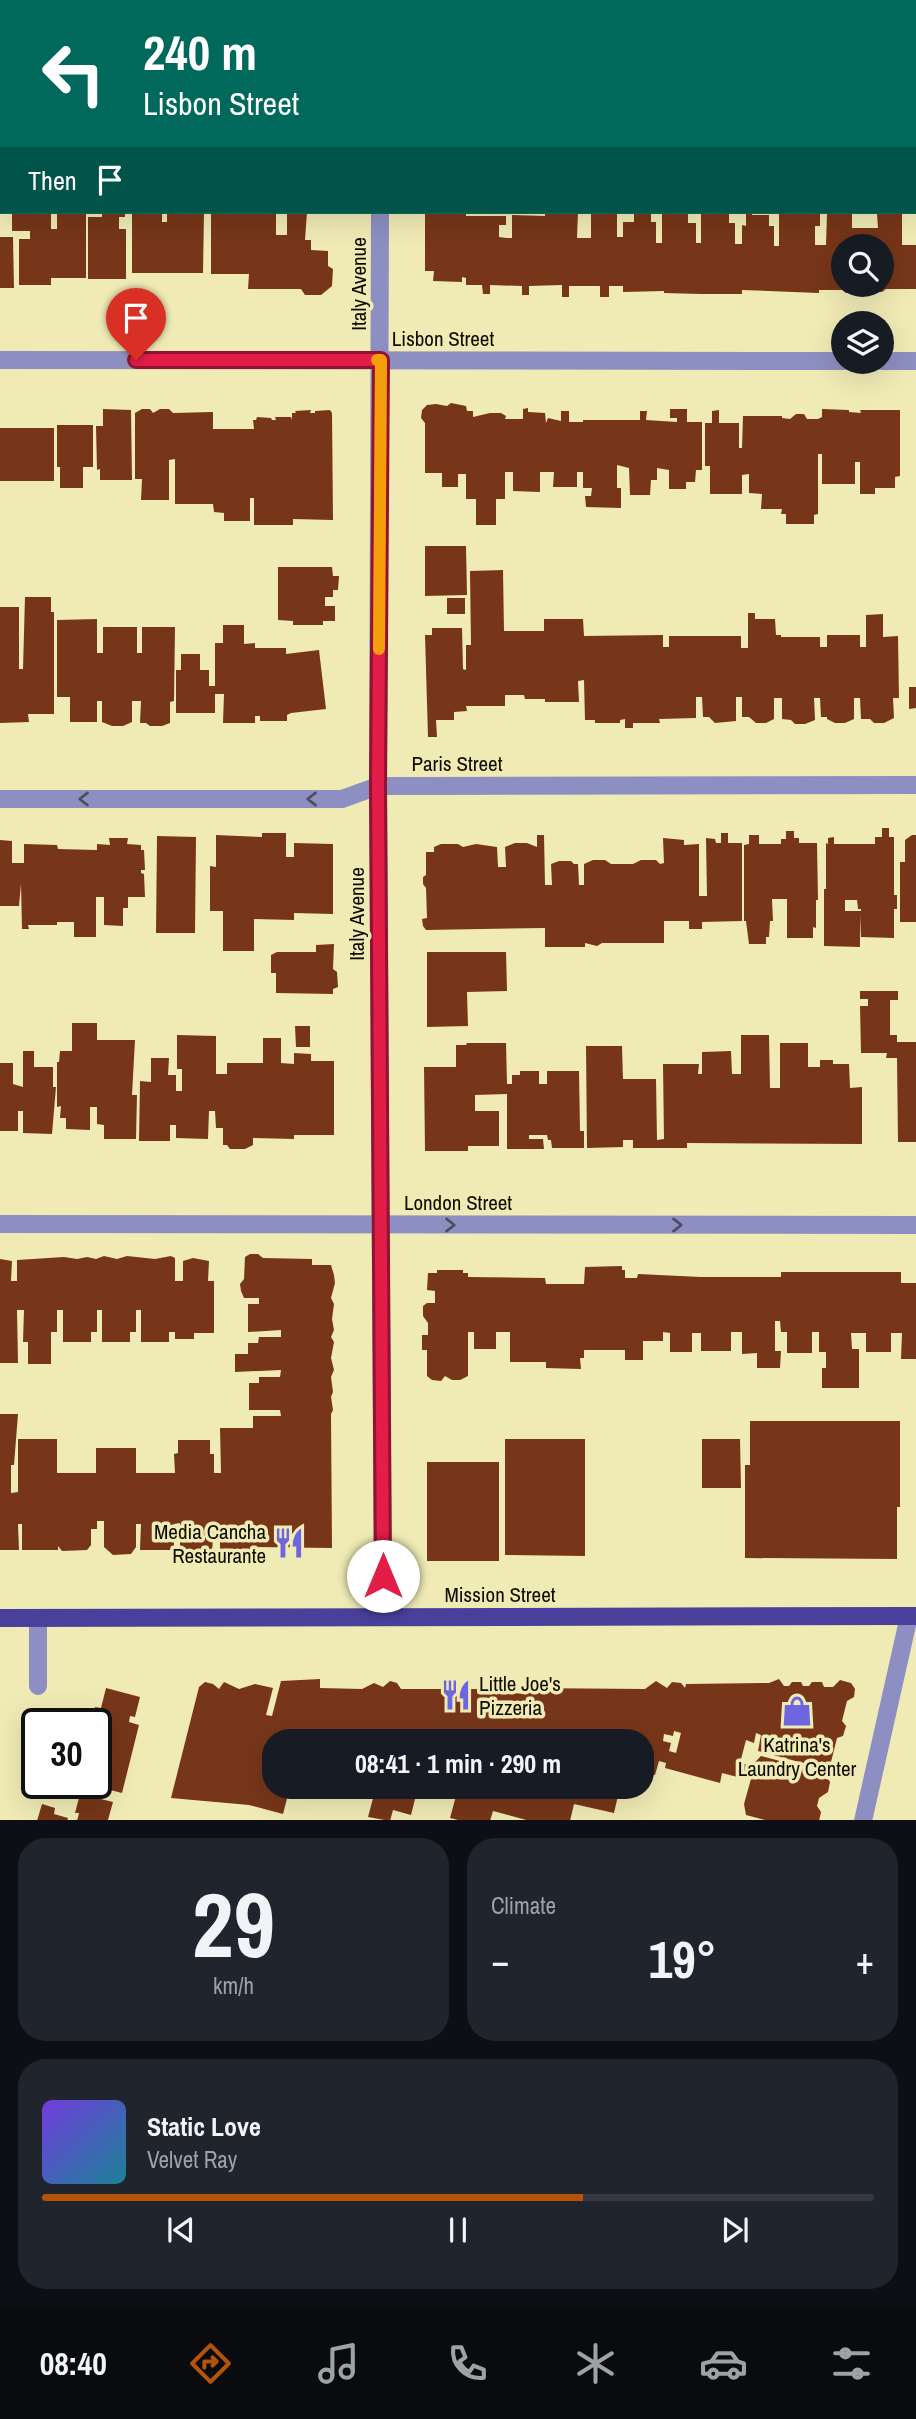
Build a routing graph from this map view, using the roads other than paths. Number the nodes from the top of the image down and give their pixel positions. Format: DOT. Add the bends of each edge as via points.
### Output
graph roads {
  1 [pos="380,214"];
  2 [pos="0,360"];
  3 [pos="381,360"];
  4 [pos="831,361"];
  5 [pos="894,361"];
  6 [pos="916,361"];
  7 [pos="916,785"];
  8 [pos="378,786"];
  9 [pos="0,799"];
  10 [pos="0,1224"];
  11 [pos="381,1225"];
  12 [pos="916,1225"];
  13 [pos="912,1616"];
  14 [pos="383,1617"];
  15 [pos="0,1618"];
  16 [pos="38,1618"];
  17 [pos="38,1686"];
  18 [pos="863,1820"];
  1 -- 3 [label="street, Italy Avenue"];
  2 -- 3 [label="street, Lisbon Street"];
  3 -- 4 [label="street, Lisbon Street"];
  3 -- 8 [label="street, Italy Avenue"];
  5 -- 6 [label="street"];
  7 -- 8 [label="street, Paris Street"];
  8 -- 9 [label="street, Paris Street, one-way" via="342,799"];
  8 -- 11 [label="street, Italy Avenue"];
  10 -- 11 [label="street, London Street"];
  11 -- 12 [label="street, London Street, one-way"];
  11 -- 14 [label="street, Italy Avenue"];
  13 -- 14 [label="main road, Mission Street"];
  13 -- 18 [label="street"];
  14 -- 16 [label="main road, Mission Street"];
  15 -- 16 [label="main road, Mission Street"];
  16 -- 17 [label="street"];
}
